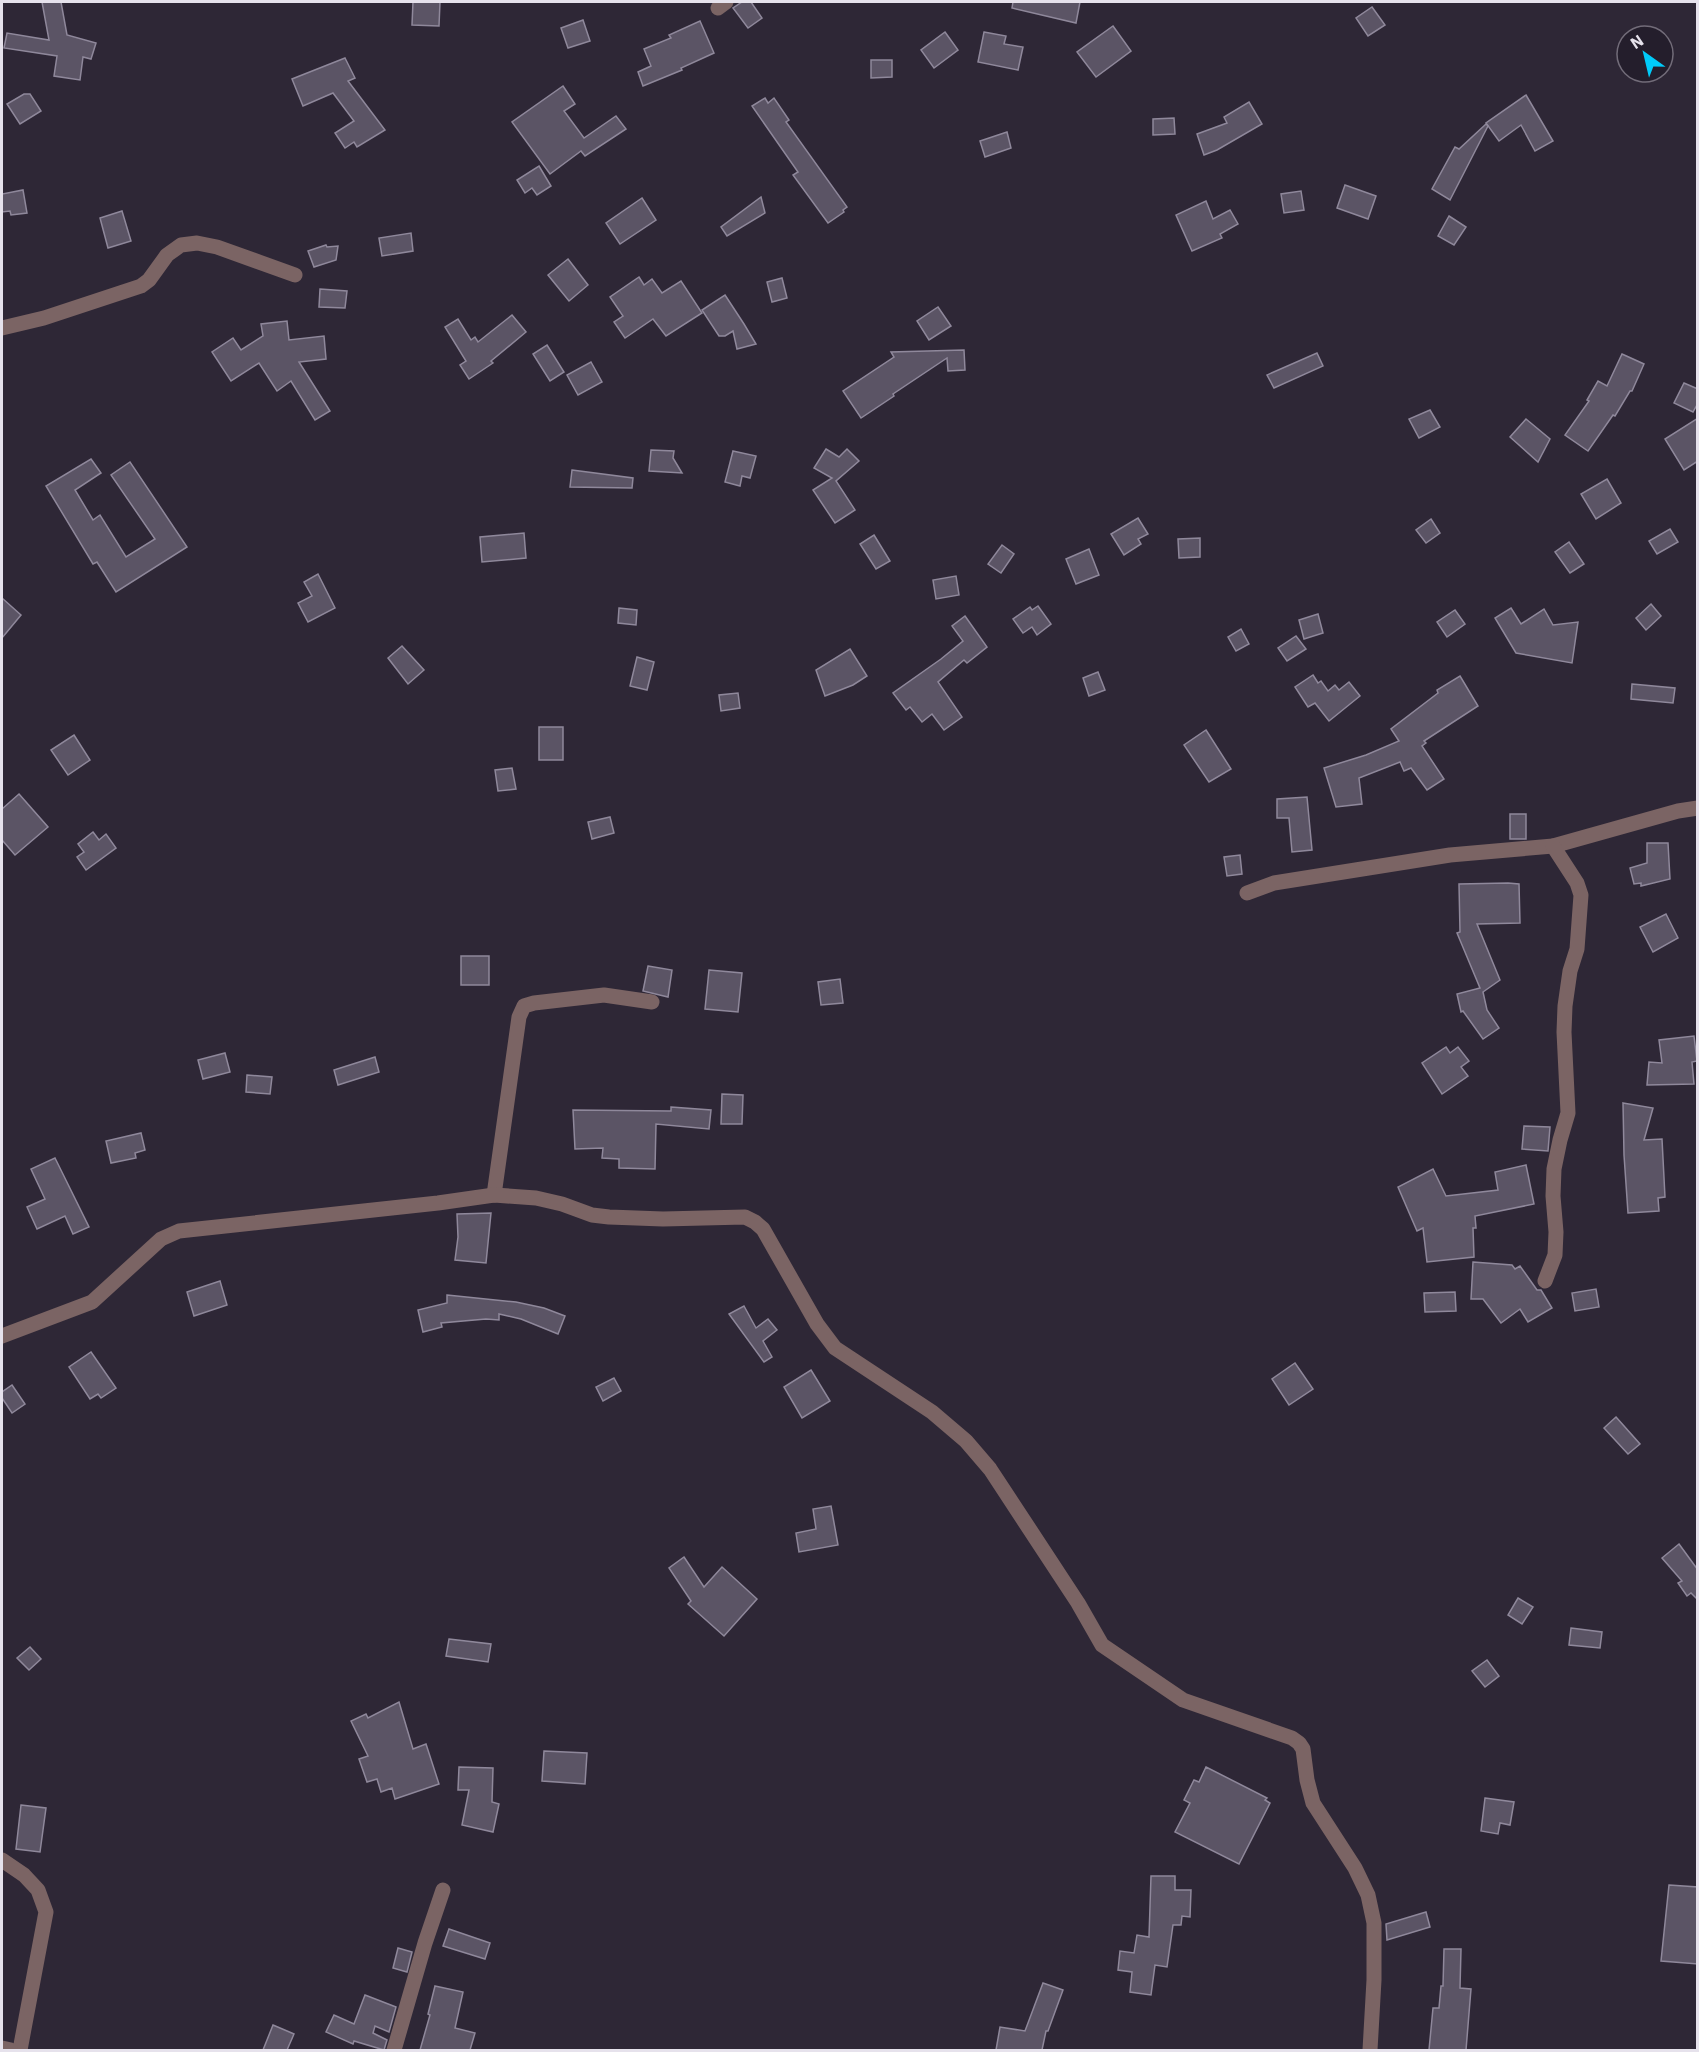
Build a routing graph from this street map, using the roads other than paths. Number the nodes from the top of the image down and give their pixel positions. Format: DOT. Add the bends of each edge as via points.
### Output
graph roads {
  1 [pos="295,275"];
  2 [pos="2,328"];
  3 [pos="1698,808"];
  4 [pos="1553,846"];
  5 [pos="1247,893"];
  6 [pos="652,1002"];
  7 [pos="494,1195"];
  8 [pos="1545,1281"];
  9 [pos="2,1336"];
  10 [pos="2,1860"];
  11 [pos="443,1890"];
  12 [pos="9,2050"];
  13 [pos="394,2050"];
  14 [pos="1370,2050"];
  1 -- 2 [label="street" via="218,247 181,245 167,255 141,286"];
  3 -- 4 [label="street"];
  4 -- 5 [label="street" via="1450,855 1274,883"];
  4 -- 8 [label="street" via="1581,895 1577,949 1565,1006 1568,1113 1554,1168 1555,1255"];
  6 -- 7 [label="street" via="604,995 524,1006 519,1017"];
  7 -- 9 [label="street" via="179,1231 147,1251 92,1302"];
  7 -- 14 [label="street" via="536,1198 609,1217 745,1218 756,1222 835,1348 932,1412 990,1468 1102,1645 1182,1700 1299,1743 1313,1803 1368,1895 1374,1923"];
  10 -- 12 [label="street" via="38,1890 46,1912"];
  11 -- 13 [label="street"];
}
